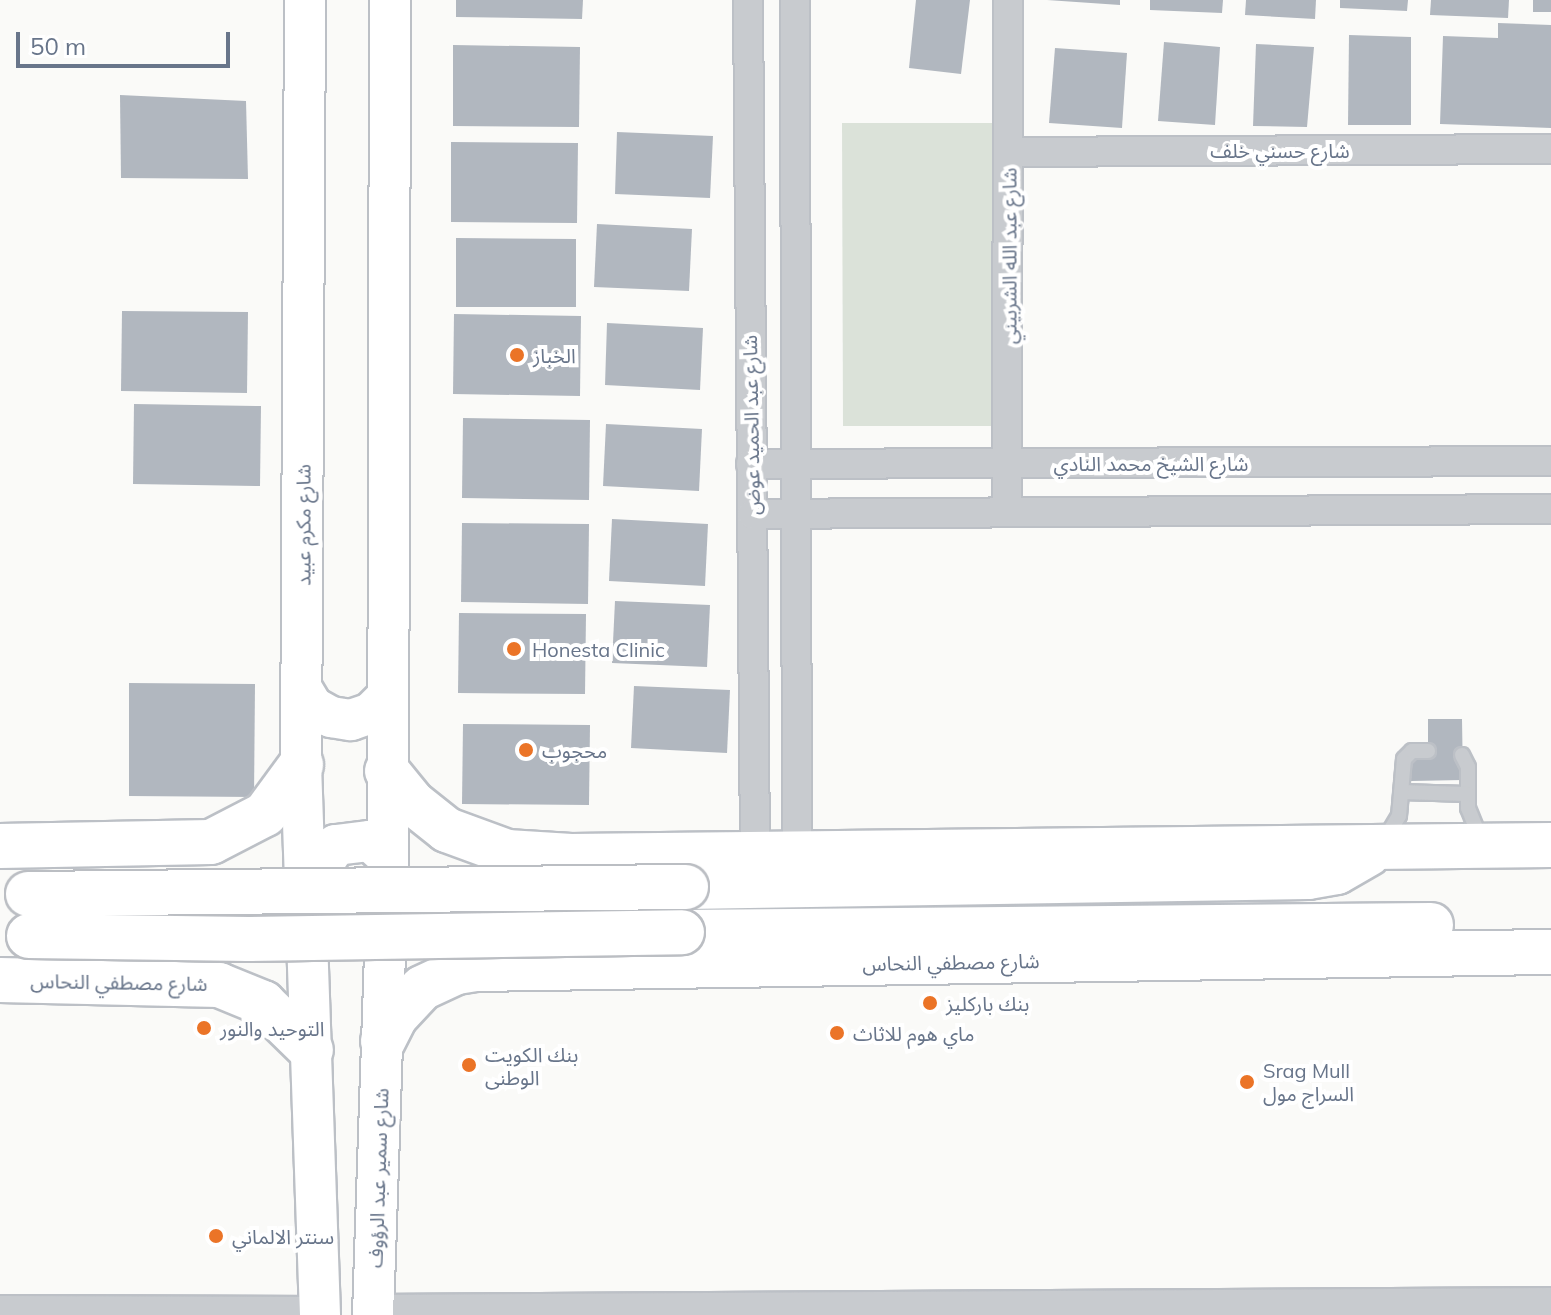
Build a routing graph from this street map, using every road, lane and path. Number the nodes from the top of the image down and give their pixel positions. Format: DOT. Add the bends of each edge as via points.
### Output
graph roads {
  1 [pos="305,0"];
  2 [pos="390,0"];
  3 [pos="748,0"];
  4 [pos="795,0"];
  5 [pos="1008,0"];
  6 [pos="1551,149"];
  7 [pos="1009,152"];
  8 [pos="1551,461"];
  9 [pos="1007,463"];
  10 [pos="751,464"];
  11 [pos="798,466"];
  12 [pos="1551,509"];
  13 [pos="798,512"];
  14 [pos="1007,512"];
  15 [pos="752,514"];
  16 [pos="302,689"];
  17 [pos="386,698"];
  18 [pos="1428,751"];
  19 [pos="1462,755"];
  20 [pos="301,765"];
  21 [pos="387,771"];
  22 [pos="1401,792"];
  23 [pos="1467,794"];
  24 [pos="1379,845"];
  25 [pos="1484,845"];
  26 [pos="1551,845"];
  27 [pos="0,846"];
  28 [pos="110,847"];
  29 [pos="797,850"];
  30 [pos="755,851"];
  31 [pos="571,856"];
  32 [pos="388,857"];
  33 [pos="0,894"];
  34 [pos="304,924"];
  35 [pos="0,936"];
  36 [pos="1551,939"];
  37 [pos="1551,952"];
  38 [pos="562,968"];
  39 [pos="0,980"];
  40 [pos="113,981"];
  41 [pos="383,1041"];
  42 [pos="311,1050"];
  43 [pos="1551,1302"];
  44 [pos="757,1309"];
  45 [pos="0,1310"];
  46 [pos="373,1312"];
  47 [pos="320,1313"];
  1 -- 16 [label="street, شارع مكرم عبيد"];
  2 -- 17 [label="street"];
  3 -- 10 [label="street, شارع عبد الحميد عوض"];
  4 -- 11 [label="street"];
  5 -- 7 [label="street, شارع عبد الله الشربيني"];
  6 -- 7 [label="street, شارع حسني خلف"];
  7 -- 9 [label="street, شارع عبد الله الشربيني"];
  8 -- 9 [label="street, شارع الشيخ محمد النادي"];
  9 -- 11 [label="street, شارع الشيخ محمد النادي"];
  9 -- 14 [label="street, شارع عبد الله الشربيني"];
  10 -- 11 [label="street, شارع الشيخ محمد النادي"];
  10 -- 15 [label="street, شارع عبد الحميد عوض"];
  11 -- 13 [label="street"];
  12 -- 14 [label="street"];
  13 -- 14 [label="street"];
  13 -- 15 [label="street"];
  13 -- 29 [label="street"];
  15 -- 30 [label="street, شارع عبد الحميد عوض"];
  16 -- 17 [label="street" via="313,707 351,720 371,713"];
  16 -- 20 [label="street, شارع مكرم عبيد"];
  17 -- 21 [label="street"];
  18 -- 22 [label="lane" via="1412,751 1404,759"];
  19 -- 23 [label="lane" via="1468,767"];
  20 -- 28 [label="main road" via="272,807 230,835 211,842"];
  20 -- 34 [label="street, شارع مكرم عبيد"];
  21 -- 31 [label="main road" via="429,818 471,843 507,852"];
  21 -- 32 [label="street"];
  22 -- 23 [label="lane"];
  22 -- 24 [label="lane" via="1399,816"];
  23 -- 25 [label="lane" via="1471,821"];
  24 -- 25 [label="main road"];
  24 -- 29 [label="main road"];
  24 -- 33 [label="main road, bridge" via="1337,872 1308,877 357,894"];
  25 -- 26 [label="main road"];
  27 -- 28 [label="main road"];
  28 -- 40 [label="main road" via="138,872 149,908 140,945"];
  29 -- 30 [label="main road"];
  30 -- 31 [label="main road"];
  31 -- 38 [label="main road" via="550,876 538,917 545,945"];
  32 -- 34 [label="street" via="370,841 336,845 323,864 319,912"];
  32 -- 41 [label="street"];
  34 -- 42 [label="street, شارع مكرم عبيد"];
  35 -- 36 [label="main road, bridge" via="249,939 1369,924 1491,930"];
  37 -- 38 [label="main road, شارع مصطفي النحاس"];
  38 -- 41 [label="main road, شارع مصطفي النحاس" via="476,969 439,978 408,1001"];
  39 -- 40 [label="main road, شارع مصطفي النحاس"];
  40 -- 42 [label="main road, شارع مصطفي النحاس" via="219,985 242,992 281,1018"];
  41 -- 46 [label="street, شارع سمير عبد الرؤوف"];
  42 -- 47 [label="street"];
  43 -- 44 [label="street"];
  44 -- 46 [label="street"];
  45 -- 47 [label="street"];
}
